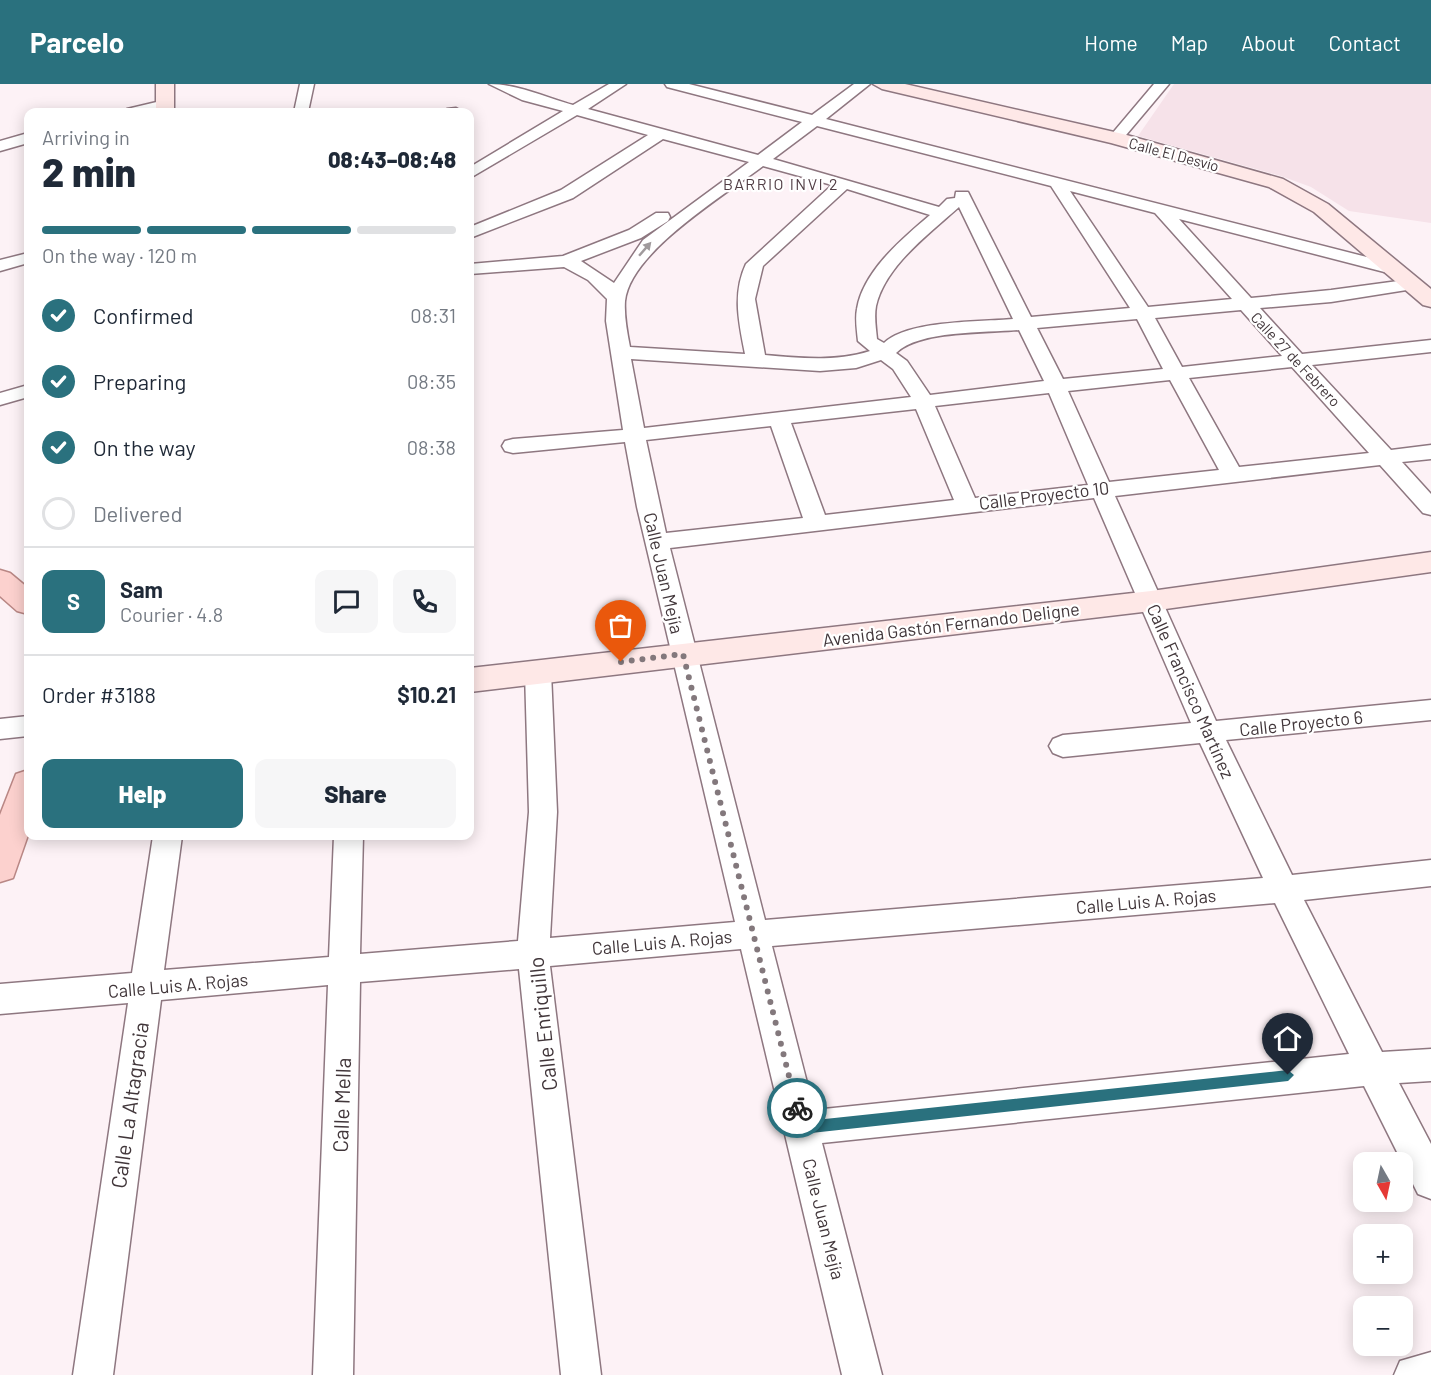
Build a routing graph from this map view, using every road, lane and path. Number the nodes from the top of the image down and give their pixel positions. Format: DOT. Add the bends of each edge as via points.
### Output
graph roads {
  1 [pos="165,84"];
  2 [pos="307,84"];
  3 [pos="496,84"];
  4 [pos="619,84"];
  5 [pos="672,84"];
  6 [pos="842,84"];
  7 [pos="863,84"];
  8 [pos="882,84"];
  9 [pos="1156,85"];
  10 [pos="165,108"];
  11 [pos="302,108"];
  12 [pos="574,110"];
  13 [pos="804,118"];
  14 [pos="660,134"];
  15 [pos="1116,138"];
  16 [pos="24,139"];
  17 [pos="0,146"];
  18 [pos="741,156"];
  19 [pos="759,161"];
  20 [pos="990,167"];
  21 [pos="474,171"];
  22 [pos="1056,182"];
  23 [pos="844,183"];
  24 [pos="962,195"];
  25 [pos="1161,210"];
  26 [pos="942,213"];
  27 [pos="474,231"];
  28 [pos="24,259"];
  29 [pos="566,261"];
  30 [pos="0,266"];
  31 [pos="474,269"];
  32 [pos="1396,270"];
  33 [pos="1413,284"];
  34 [pos="616,299"];
  35 [pos="1431,300"];
  36 [pos="1245,304"];
  37 [pos="1142,312"];
  38 [pos="1026,323"];
  39 [pos="1431,346"];
  40 [pos="621,352"];
  41 [pos="885,353"];
  42 [pos="756,361"];
  43 [pos="1299,361"];
  44 [pos="1178,373"];
  45 [pos="1056,386"];
  46 [pos="24,392"];
  47 [pos="0,399"];
  48 [pos="924,402"];
  49 [pos="779,418"];
  50 [pos="636,435"];
  51 [pos="513,446"];
  52 [pos="1431,452"];
  53 [pos="1386,458"];
  54 [pos="1232,474"];
  55 [pos="1099,489"];
  56 [pos="967,504"];
  57 [pos="1431,508"];
  58 [pos="816,522"];
  59 [pos="657,542"];
  60 [pos="1431,562"];
  61 [pos="0,580"];
  62 [pos="24,601"];
  63 [pos="1151,601"];
  64 [pos="683,654"];
  65 [pos="538,672"];
  66 [pos="474,680"];
  67 [pos="1431,710"];
  68 [pos="24,726"];
  69 [pos="0,729"];
  70 [pos="1208,732"];
  71 [pos="1063,746"];
  72 [pos="24,796"];
  73 [pos="166,840"];
  74 [pos="348,840"];
  75 [pos="0,867"];
  76 [pos="1431,873"];
  77 [pos="1283,889"];
  78 [pos="754,935"];
  79 [pos="533,953"];
  80 [pos="345,969"];
  81 [pos="144,988"];
  82 [pos="0,999"];
  83 [pos="1431,1065"];
  84 [pos="1374,1069"];
  85 [pos="802,1128"];
  86 [pos="1431,1181"];
  87 [pos="1431,1372"];
  88 [pos="93,1375"];
  89 [pos="333,1375"];
  90 [pos="581,1375"];
  91 [pos="862,1375"];
  92 [pos="1414,1375"];
  1 -- 10 [label="street"];
  2 -- 11 [label="street"];
  3 -- 12 [label="street"];
  4 -- 12 [label="street"];
  5 -- 13 [label="street"];
  6 -- 13 [label="street, Calle Juan Mejía"];
  7 -- 13 [label="street, Calle Juan Mejía"];
  8 -- 15 [label="street, Calle El Desvío"];
  9 -- 15 [label="street"];
  12 -- 14 [label="street"];
  12 -- 21 [label="street"];
  13 -- 18 [label="street, Calle Juan Mejía"];
  13 -- 19 [label="street, Calle Juan Mejía"];
  13 -- 20 [label="street"];
  14 -- 18 [label="street"];
  14 -- 27 [label="street" via="567,194"];
  15 -- 32 [label="street, Calle El Desvío" via="1276,183 1321,208"];
  16 -- 17 [label="street"];
  18 -- 19 [label="street"];
  18 -- 29 [label="street, Calle Juan Mejía" via="654,223 606,247"];
  19 -- 23 [label="street"];
  34 -- 19 [label="street, Calle Juan Mejía, one-way" via="628,272 649,244"];
  20 -- 22 [label="street"];
  20 -- 24 [label="street"];
  22 -- 25 [label="street"];
  22 -- 37 [label="street"];
  23 -- 26 [label="street"];
  23 -- 42 [label="street" via="755,264 747,278 745,293"];
  24 -- 26 [label="street"];
  24 -- 38 [label="street, Calle Francisco Martínez"];
  25 -- 32 [label="street"];
  25 -- 36 [label="street, Calle 27 de Febrero"];
  26 -- 41 [label="street" via="905,247 881,277 866,306 868,341"];
  28 -- 30 [label="street"];
  29 -- 31 [label="street, Calle Juan Mejía"];
  29 -- 34 [label="street" via="599,279"];
  32 -- 33 [label="street, Calle El Desvío"];
  33 -- 35 [label="street, Calle El Desvío"];
  33 -- 36 [label="street"];
  34 -- 40 [label="street, Calle Juan Mejía"];
  36 -- 37 [label="street"];
  36 -- 43 [label="street, Calle 27 de Febrero"];
  37 -- 38 [label="street"];
  37 -- 44 [label="street"];
  38 -- 41 [label="street" via="921,333 896,342"];
  38 -- 45 [label="street, Calle Francisco Martínez"];
  39 -- 43 [label="street"];
  40 -- 42 [label="street"];
  40 -- 50 [label="street, Calle Juan Mejía"];
  41 -- 42 [label="street" via="856,362 820,365"];
  41 -- 48 [label="street" via="900,365"];
  43 -- 44 [label="street"];
  43 -- 53 [label="street, Calle 27 de Febrero"];
  44 -- 45 [label="street"];
  44 -- 54 [label="street"];
  45 -- 48 [label="street"];
  45 -- 55 [label="street, Calle Francisco Martínez"];
  46 -- 47 [label="street"];
  48 -- 49 [label="street"];
  48 -- 56 [label="street"];
  49 -- 50 [label="street"];
  49 -- 58 [label="street"];
  50 -- 51 [label="street"];
  50 -- 59 [label="street, Calle Juan Mejía"];
  52 -- 53 [label="street, Calle Proyecto 10"];
  53 -- 54 [label="street, Calle Proyecto 10"];
  53 -- 57 [label="street, Calle 27 de Febrero"];
  54 -- 55 [label="street, Calle Proyecto 10"];
  55 -- 56 [label="street, Calle Proyecto 10"];
  55 -- 63 [label="street, Calle Francisco Martínez"];
  56 -- 58 [label="street, Calle Proyecto 10"];
  58 -- 59 [label="street, Calle Proyecto 10"];
  59 -- 64 [label="street, Calle Juan Mejía"];
  60 -- 63 [label="street, Avenida Gastón Fernando Deligne"];
  61 -- 62 [label="main road"];
  63 -- 64 [label="street, Avenida Gastón Fernando Deligne"];
  63 -- 70 [label="street, Calle Francisco Martínez"];
  64 -- 65 [label="street, Avenida Gastón Fernando Deligne"];
  64 -- 78 [label="street, Calle Juan Mejía"];
  65 -- 66 [label="street, Avenida Gastón Fernando Deligne"];
  65 -- 79 [label="street, Calle Enriquillo" via="543,812"];
  67 -- 70 [label="street, Calle Proyecto 6"];
  68 -- 69 [label="street"];
  70 -- 71 [label="street, Calle Proyecto 6"];
  70 -- 77 [label="street, Calle Francisco Martínez"];
  72 -- 75 [label="main road"];
  73 -- 81 [label="street, Calle La Altagracia"];
  74 -- 80 [label="street, Calle Mella"];
  76 -- 77 [label="street, Calle Luis A. Rojas"];
  77 -- 78 [label="street, Calle Luis A. Rojas"];
  77 -- 84 [label="street, Calle Francisco Martínez"];
  78 -- 79 [label="street, Calle Luis A. Rojas"];
  78 -- 85 [label="street, Calle Juan Mejía"];
  79 -- 80 [label="street, Calle Luis A. Rojas"];
  79 -- 90 [label="street, Calle Enriquillo"];
  80 -- 81 [label="street, Calle Luis A. Rojas"];
  80 -- 89 [label="street, Calle Mella"];
  81 -- 82 [label="street, Calle Luis A. Rojas"];
  81 -- 88 [label="street, Calle La Altagracia"];
  83 -- 84 [label="street"];
  84 -- 85 [label="street"];
  84 -- 86 [label="street, Calle Francisco Martínez"];
  85 -- 91 [label="street, Calle Juan Mejía"];
  87 -- 92 [label="street"];
}
